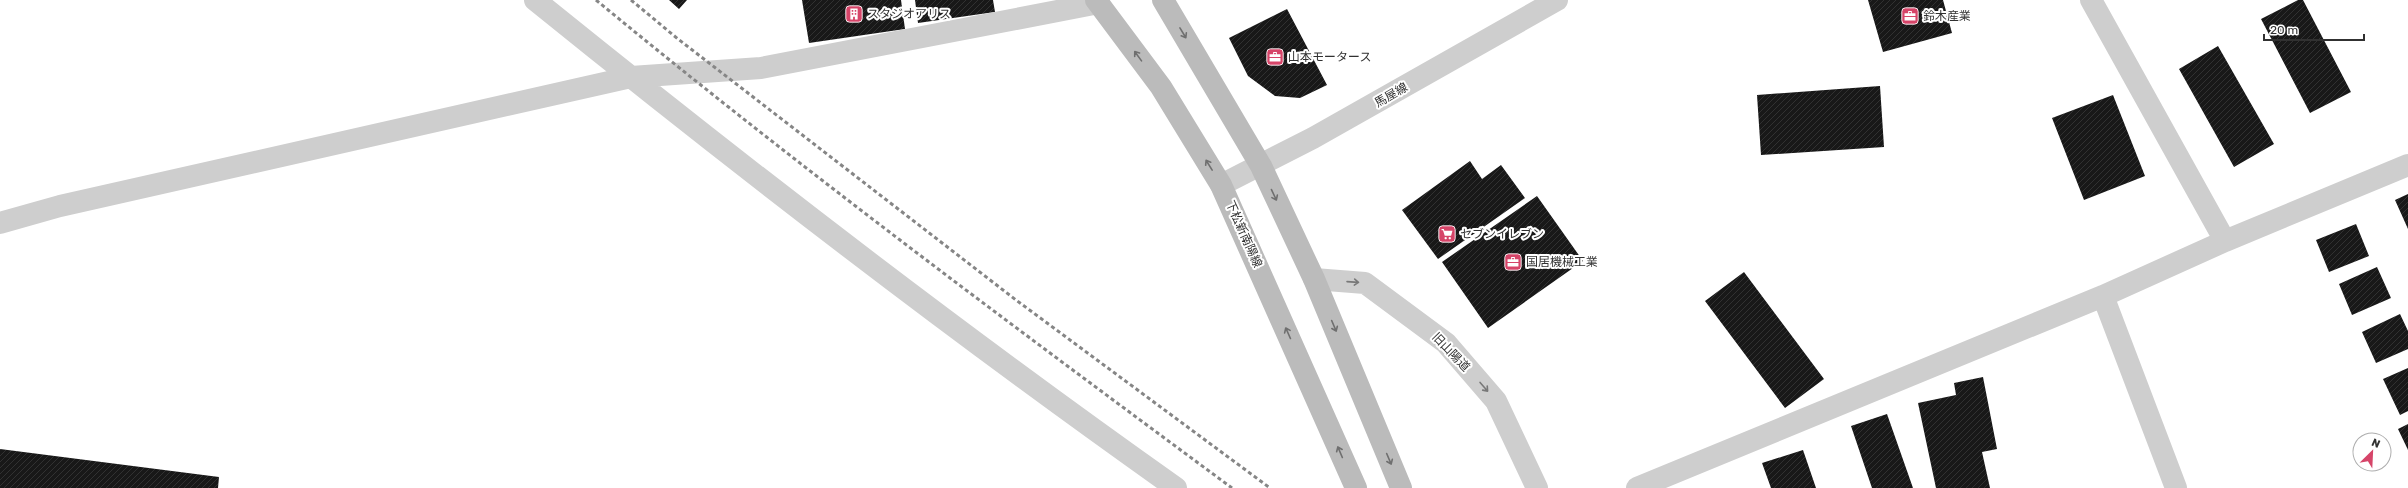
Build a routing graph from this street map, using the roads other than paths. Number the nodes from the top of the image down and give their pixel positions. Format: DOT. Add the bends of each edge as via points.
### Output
graph roads {
  1 [pos="535,0"];
  2 [pos="1163,0"];
  3 [pos="1557,0"];
  4 [pos="2091,0"];
  5 [pos="1097,2"];
  6 [pos="631,78"];
  7 [pos="2408,165"];
  8 [pos="1261,166"];
  9 [pos="1222,185"];
  10 [pos="0,223"];
  11 [pos="2225,241"];
  12 [pos="1314,279"];
  13 [pos="2103,296"];
  14 [pos="1176,488"];
  15 [pos="1356,488"];
  16 [pos="1401,488"];
  17 [pos="1537,488"];
  18 [pos="1637,488"];
  19 [pos="2176,488"];
  1 -- 6 [label="street"];
  2 -- 8 [label="main road, one-way"];
  3 -- 8 [label="street, 馬屋線"];
  4 -- 11 [label="street"];
  5 -- 6 [label="street" via="761,68"];
  9 -- 5 [label="main road, 下松新南陽線, one-way" via="1161,88"];
  6 -- 10 [label="street" via="68,204"];
  6 -- 14 [label="street" via="1020,377"];
  7 -- 11 [label="street"];
  8 -- 9 [label="street, 馬屋線"];
  8 -- 12 [label="main road, one-way"];
  15 -- 9 [label="main road, 下松新南陽線, one-way"];
  11 -- 13 [label="street"];
  12 -- 16 [label="main road, one-way"];
  12 -- 17 [label="street, 旧山陽道, one-way" via="1365,283 1446,343 1496,401"];
  13 -- 18 [label="street"];
  13 -- 19 [label="street"];
}
